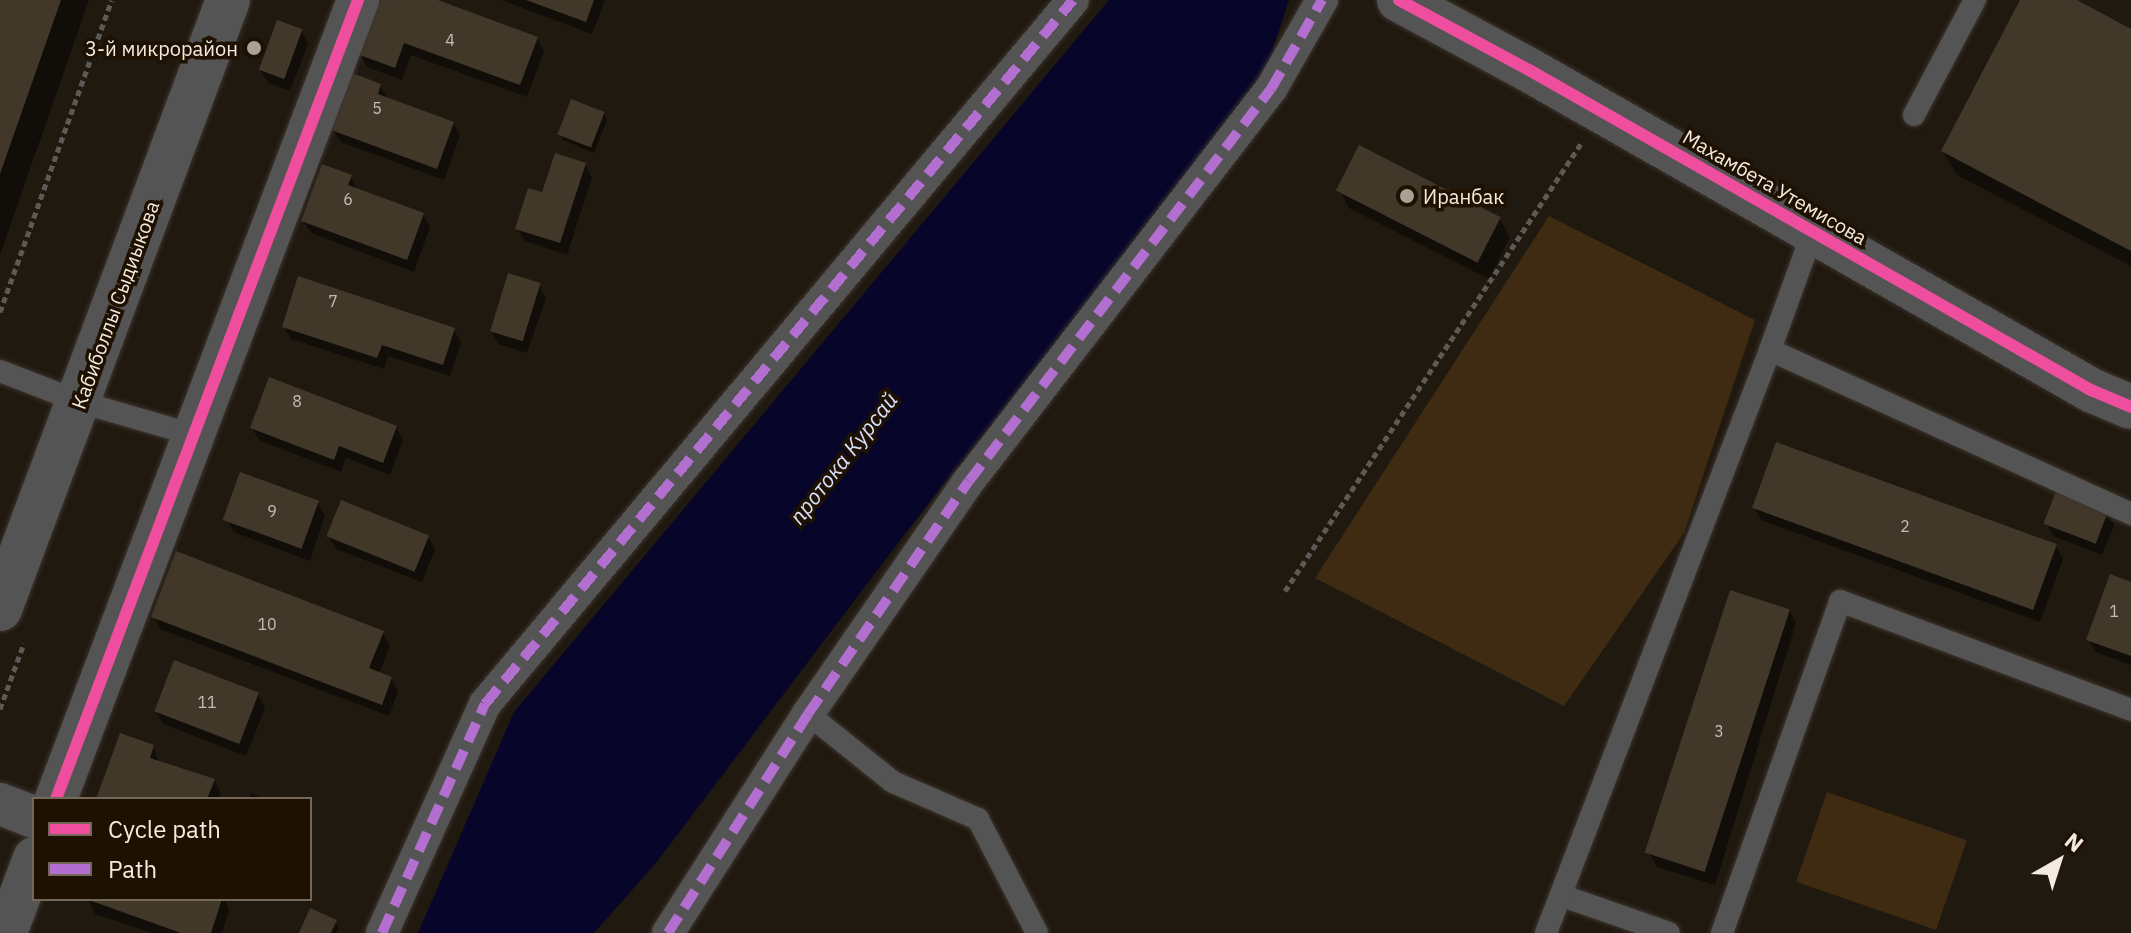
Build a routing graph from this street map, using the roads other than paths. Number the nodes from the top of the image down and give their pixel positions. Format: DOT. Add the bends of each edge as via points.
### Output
graph roads {
  1 [pos="228,0"];
  2 [pos="358,0"];
  3 [pos="1073,0"];
  4 [pos="1322,0"];
  5 [pos="1399,0"];
  6 [pos="1975,0"];
  7 [pos="1914,115"];
  8 [pos="1813,231"];
  9 [pos="1770,350"];
  10 [pos="0,371"];
  11 [pos="80,402"];
  12 [pos="2131,407"];
  13 [pos="194,435"];
  14 [pos="2131,514"];
  15 [pos="0,609"];
  16 [pos="2131,710"];
  17 [pos="808,714"];
  18 [pos="57,797"];
  19 [pos="0,804"];
  20 [pos="32,816"];
  21 [pos="32,863"];
  22 [pos="1563,896"];
  23 [pos="6,933"];
  24 [pos="382,933"];
  25 [pos="668,933"];
  26 [pos="1037,933"];
  27 [pos="1546,933"];
  28 [pos="1669,933"];
  29 [pos="1722,933"];
  1 -- 11 [label="street, Кабиболлы Сыдиыкова"];
  2 -- 13 [label="street"];
  3 -- 24 [label="street" via="485,704"];
  4 -- 17 [label="street" via="1271,89 969,481"];
  5 -- 8 [label="street, Махамбета Утемисова"];
  6 -- 7 [label="lane"];
  8 -- 9 [label="lane"];
  8 -- 12 [label="street, Махамбета Утемисова" via="2091,390"];
  9 -- 14 [label="lane"];
  9 -- 22 [label="lane"];
  10 -- 11 [label="lane"];
  11 -- 13 [label="lane"];
  11 -- 15 [label="street, Кабиболлы Сыдиыкова"];
  13 -- 18 [label="street"];
  16 -- 29 [label="lane" via="1840,601"];
  17 -- 25 [label="street"];
  17 -- 26 [label="lane" via="893,782 978,819"];
  19 -- 20 [label="street"];
  21 -- 23 [label="street"];
  22 -- 27 [label="lane"];
  22 -- 28 [label="lane"];
}
